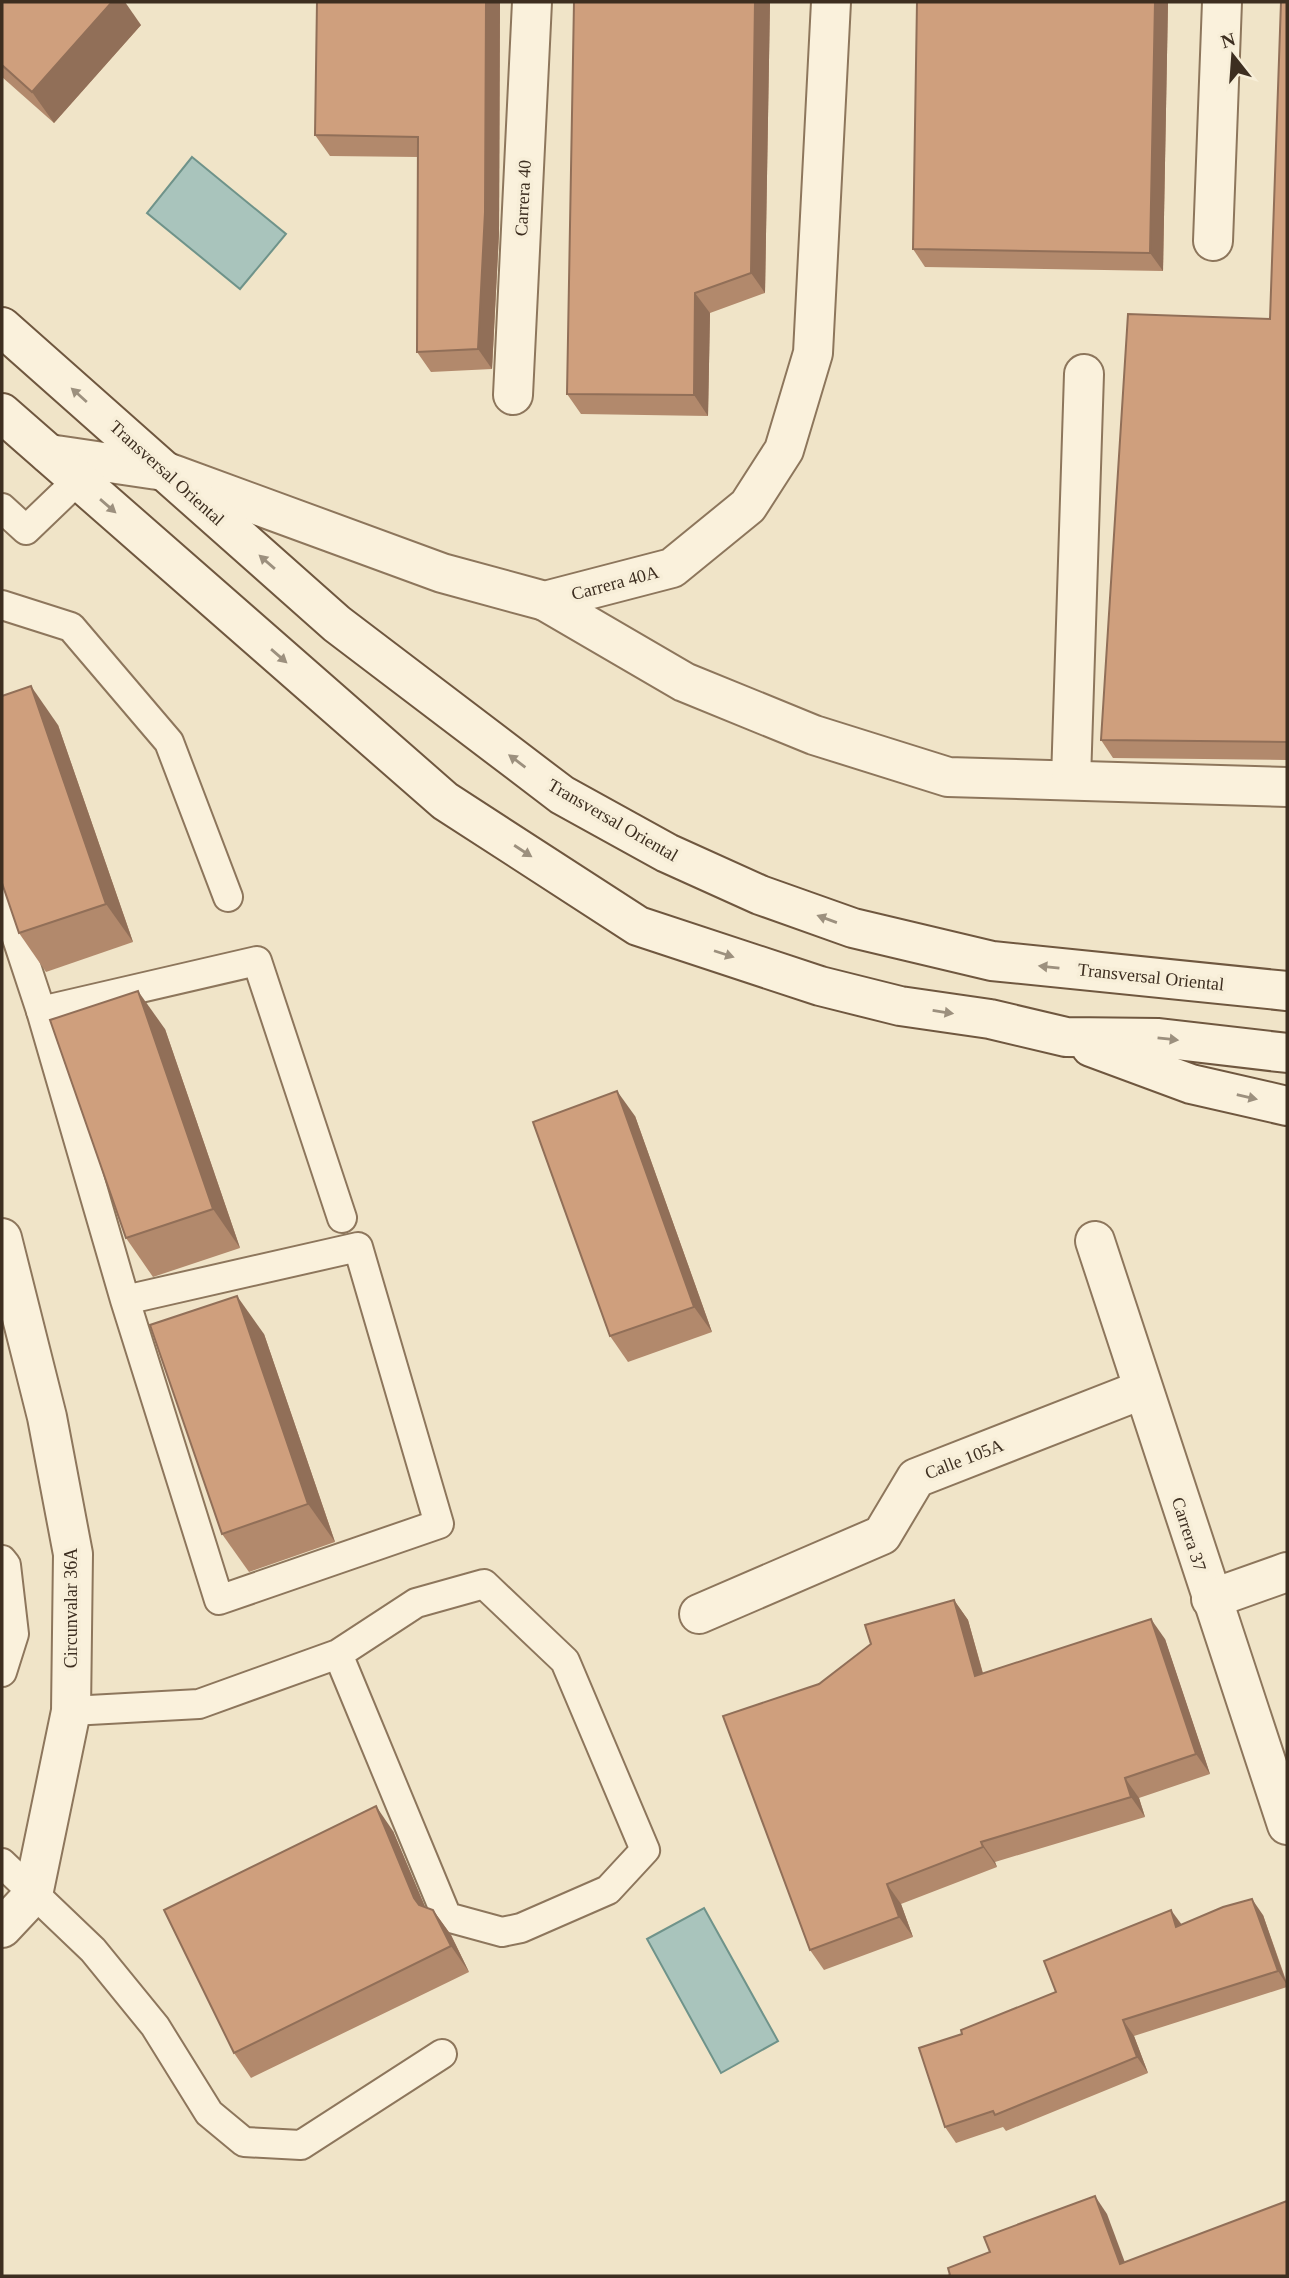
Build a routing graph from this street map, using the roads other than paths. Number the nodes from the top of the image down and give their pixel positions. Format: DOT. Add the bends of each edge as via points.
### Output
graph roads {
  1 [pos="532,2"];
  2 [pos="831,2"];
  3 [pos="1222,2"];
  4 [pos="1213,241"];
  5 [pos="2,327"];
  6 [pos="1084,374"];
  7 [pos="513,395"];
  8 [pos="2,413"];
  9 [pos="49,454"];
  10 [pos="164,471"];
  11 [pos="78,480"];
  12 [pos="2,508"];
  13 [pos="545,601"];
  14 [pos="2,605"];
  15 [pos="1071,780"];
  16 [pos="1287,787"];
  17 [pos="2,893"];
  18 [pos="228,897"];
  19 [pos="1287,991"];
  20 [pos="41,1011"];
  21 [pos="1066,1037"];
  22 [pos="1287,1053"];
  23 [pos="1287,1107"];
  24 [pos="342,1219"];
  25 [pos="2,1238"];
  26 [pos="1095,1241"];
  27 [pos="125,1300"];
  28 [pos="1141,1390"];
  29 [pos="2,1560"];
  30 [pos="1287,1572"];
  31 [pos="1211,1599"];
  32 [pos="699,1614"];
  33 [pos="338,1654"];
  34 [pos="2,1672"];
  35 [pos="71,1711"];
  36 [pos="1287,1825"];
  37 [pos="2,1863"];
  38 [pos="33,1895"];
  39 [pos="2,1928"];
  40 [pos="442,2054"];
  1 -- 7 [label="street, Carrera 40"];
  2 -- 13 [label="street, Carrera 40A" via="813,353 784,450 748,506 672,568"];
  3 -- 4 [label="street"];
  10 -- 5 [label="street, Transversal Oriental, one-way"];
  6 -- 15 [label="street"];
  8 -- 9 [label="street"];
  9 -- 10 [label="street, Carrera 40A"];
  9 -- 11 [label="street"];
  10 -- 13 [label="street, Carrera 40A" via="442,573"];
  19 -- 10 [label="street, Transversal Oriental, one-way" via="992,961 853,928 760,895 667,853 551,787 337,624"];
  11 -- 12 [label="lane" via="26,530"];
  11 -- 21 [label="street, one-way" via="445,801 638,926 820,986"];
  13 -- 15 [label="street" via="684,682 814,735 948,777"];
  14 -- 18 [label="lane" via="71,627 169,742"];
  15 -- 16 [label="street"];
  17 -- 20 [label="lane"];
  20 -- 24 [label="lane" via="257,961"];
  20 -- 27 [label="lane"];
  21 -- 22 [label="street, one-way" via="1159,1038"];
  21 -- 23 [label="street, one-way" via="1191,1084"];
  25 -- 35 [label="street, Circunvalar 36A" via="47,1417 74,1554"];
  26 -- 28 [label="street, Carrera 37"];
  27 -- 27 [label="lane" via="219,1600 439,1524 358,1247"];
  28 -- 31 [label="street, Carrera 37"];
  28 -- 32 [label="street, Calle 105A" via="916,1478 882,1535"];
  29 -- 34 [label="lane" via="14,1634"];
  30 -- 31 [label="street"];
  31 -- 36 [label="street, Carrera 37"];
  33 -- 33 [label="lane" via="415,1603 484,1584 565,1661 645,1850 608,1890 521,1928 502,1932 447,1917"];
  33 -- 35 [label="lane" via="198,1704"];
  35 -- 38 [label="street, Circunvalar 36A"];
  37 -- 38 [label="lane"];
  38 -- 39 [label="street"];
  38 -- 40 [label="lane" via="93,1950 155,2026 209,2113 244,2142 301,2145"];
}
